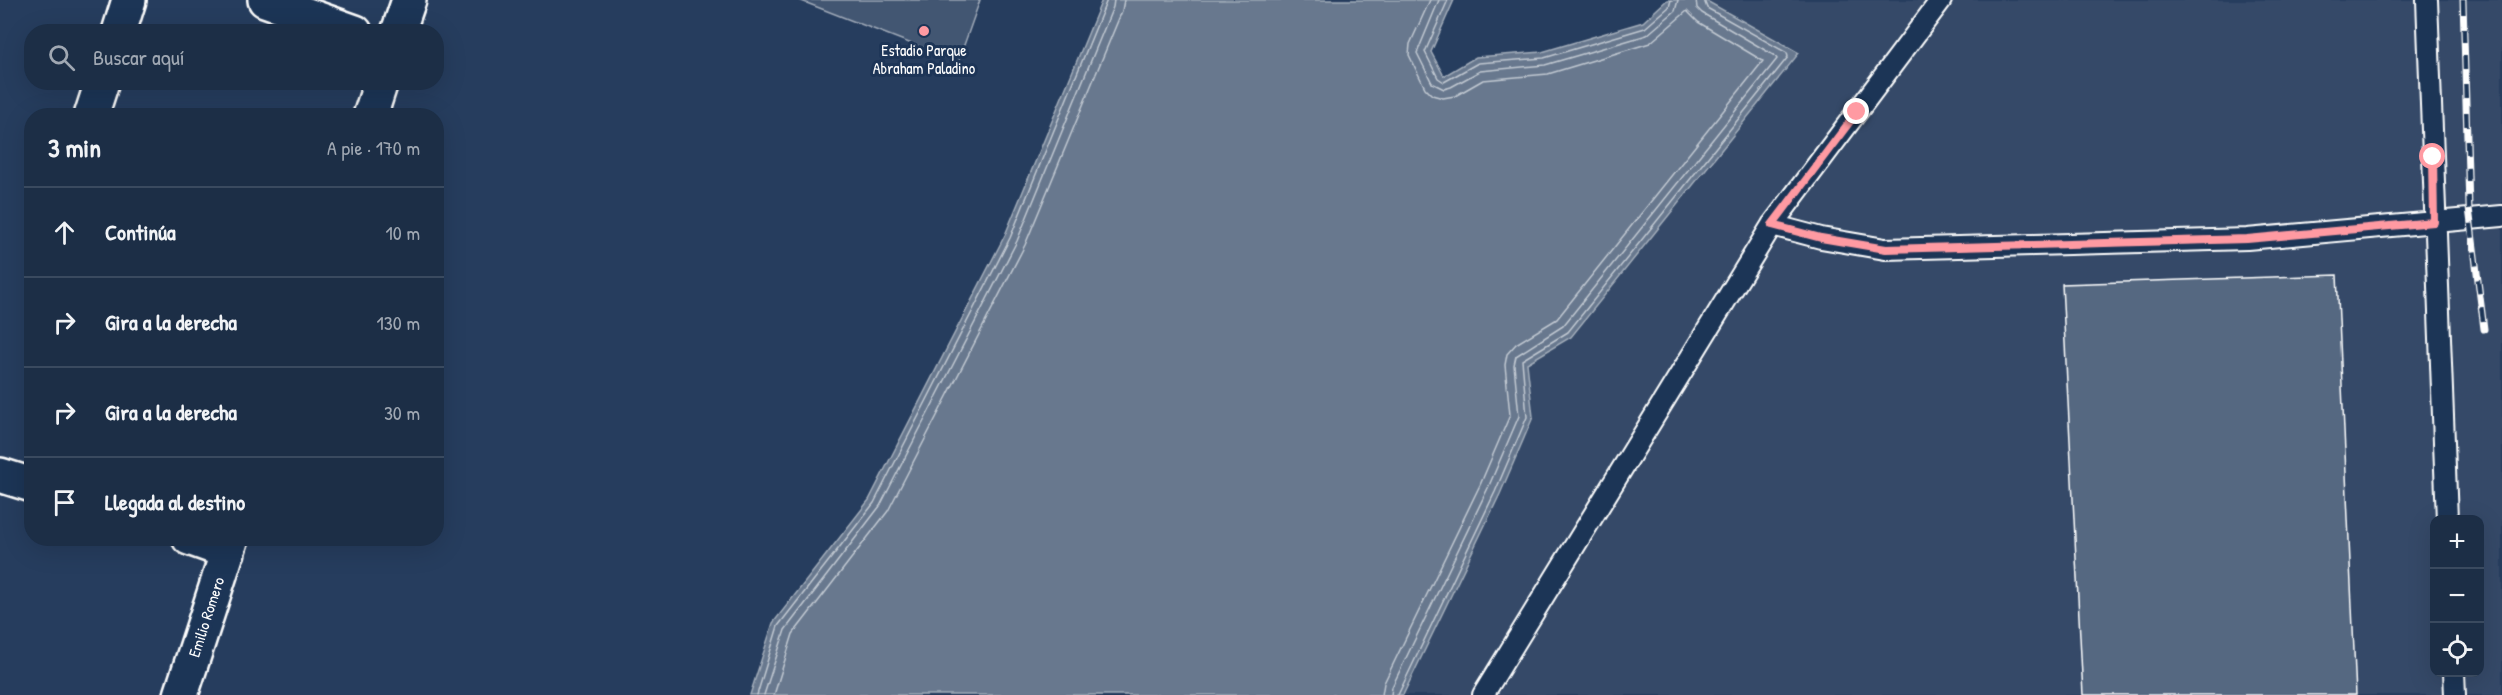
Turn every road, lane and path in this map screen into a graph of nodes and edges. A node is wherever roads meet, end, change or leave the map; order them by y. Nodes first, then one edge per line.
1 (129, 0) edge
2 (265, 0) edge
3 (409, 0) edge
4 (1941, 0) edge
5 (2427, 0) edge
6 (121, 24) edge
7 (332, 24) edge
8 (401, 24) edge
9 (99, 90) edge
10 (378, 90) edge
11 (94, 108) edge
12 (373, 108) edge
13 (2502, 216) edge
14 (2434, 222) junction
15 (1772, 225) junction
16 (0, 475) edge
17 (24, 483) edge
18 (2447, 515) edge
19 (230, 546) edge
20 (2454, 677) edge
21 (181, 695) edge
22 (1483, 695) edge
23 (2455, 695) edge

1 - 6 street
2 - 7 street
3 - 8 street
4 - 15 lane
5 - 14 lane
9 - 11 street
10 - 12 street
13 - 14 lane
14 - 15 lane
14 - 18 lane
15 - 22 lane
16 - 17 street
19 - 21 street, Emilio Romero
20 - 23 lane

